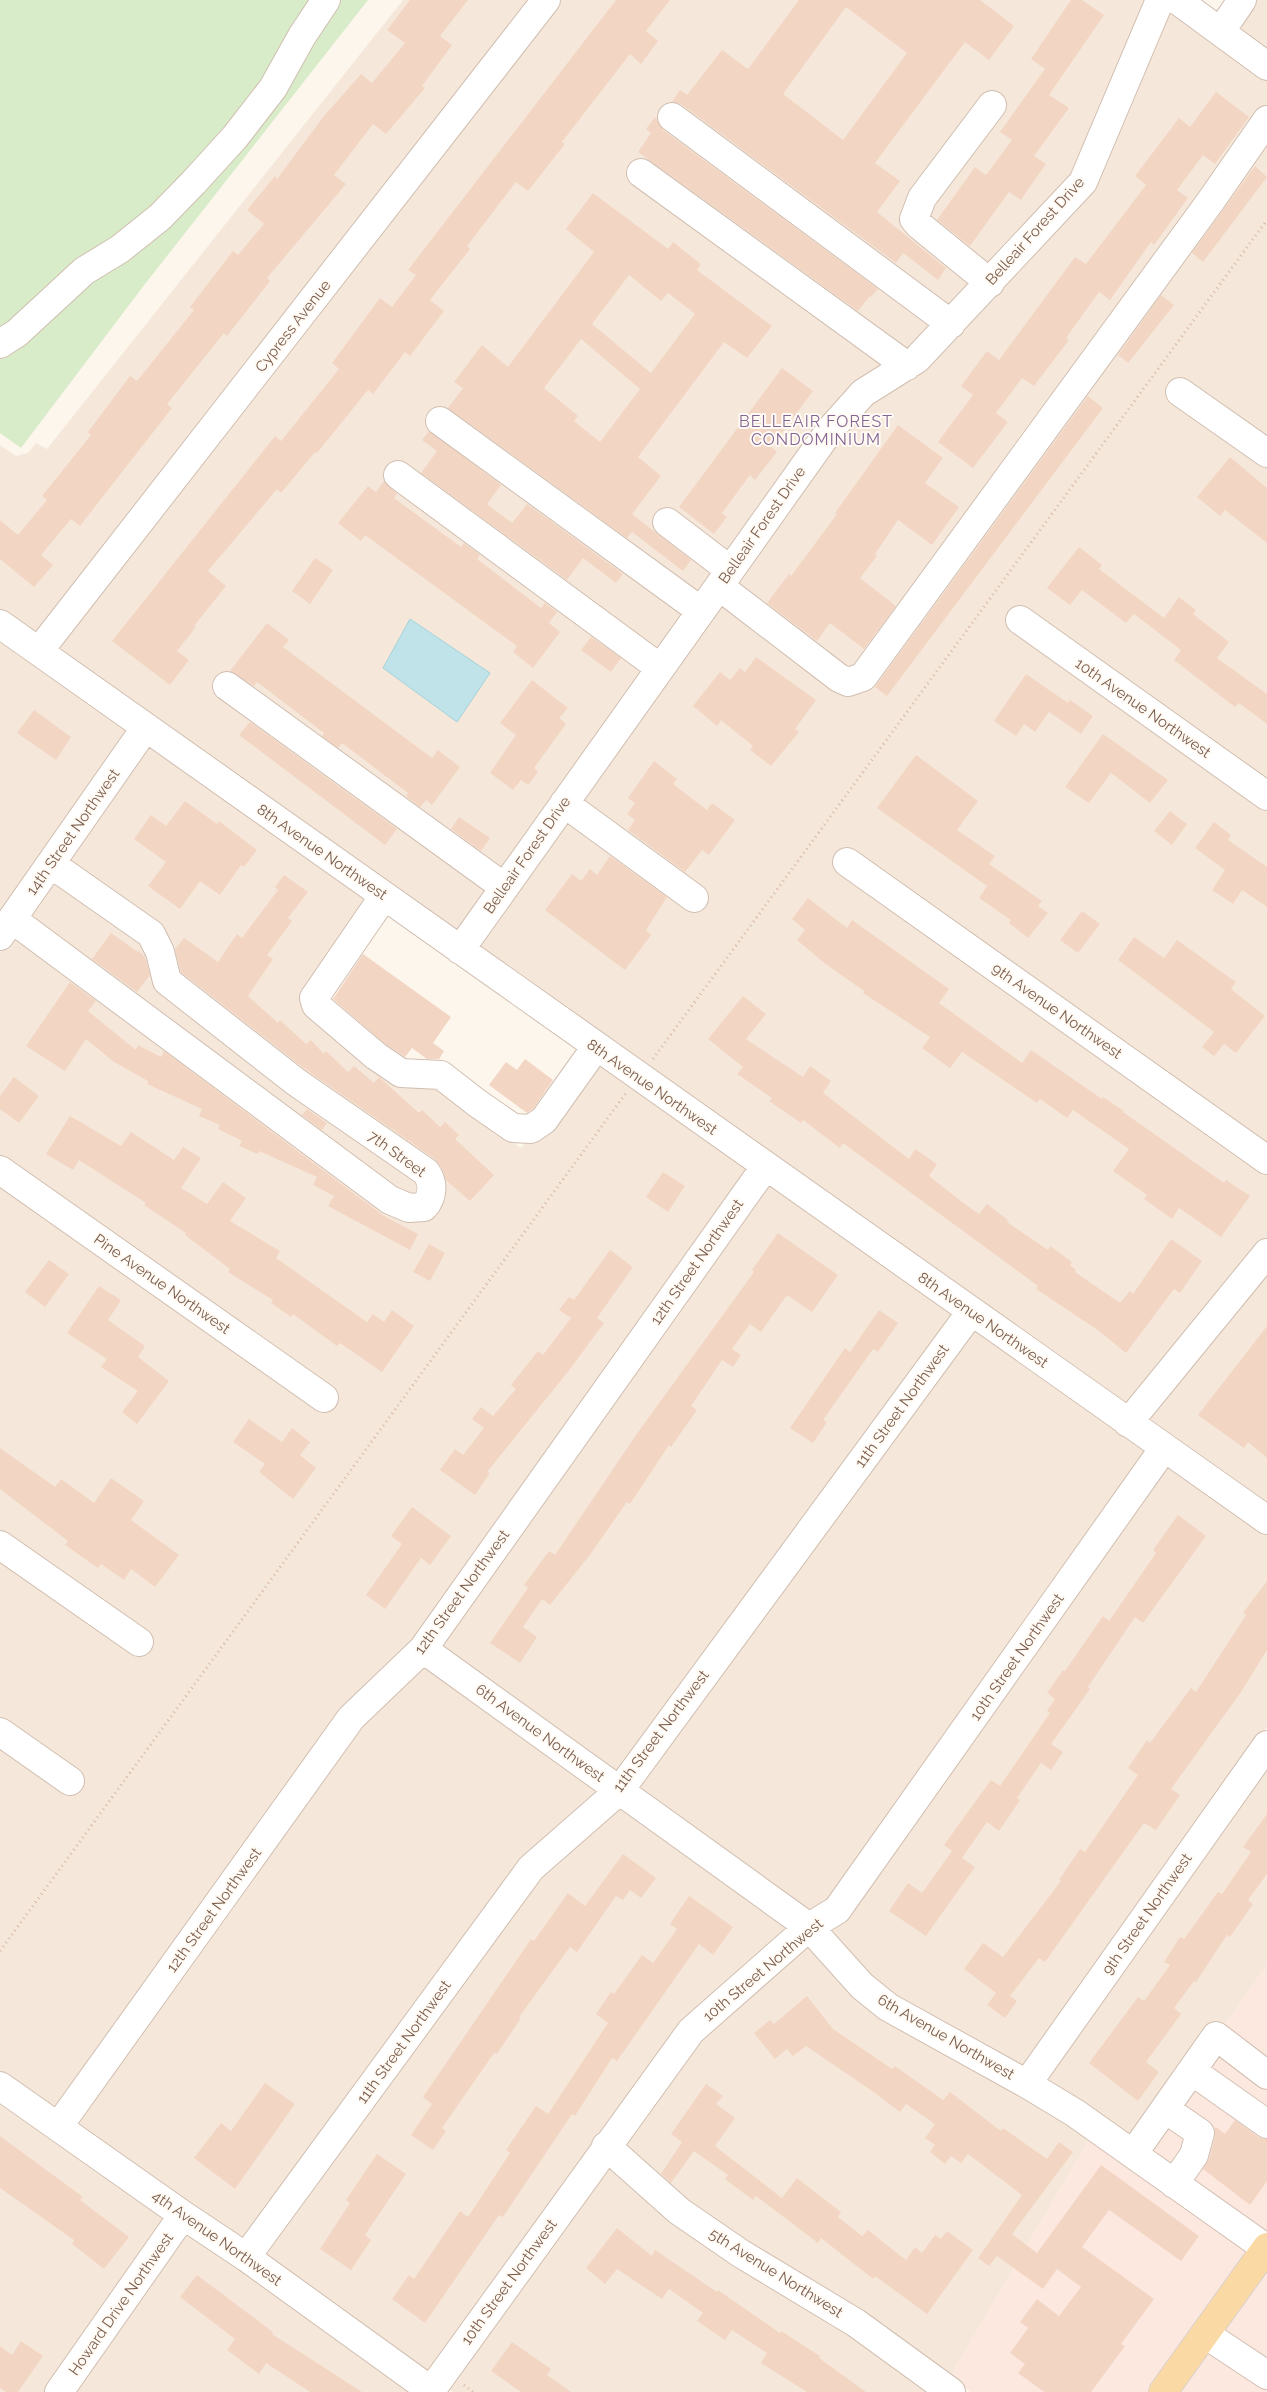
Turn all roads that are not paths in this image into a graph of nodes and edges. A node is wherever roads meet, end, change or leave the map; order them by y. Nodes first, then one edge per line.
1 (326, 0) edge
2 (546, 0) edge
3 (1160, 0) edge
4 (1177, 0) edge
5 (1242, 0) edge
6 (1221, 31) junction
7 (1267, 66) edge
8 (992, 104) dead end
9 (672, 117) dead end
10 (1267, 120) edge
11 (641, 173) dead end
12 (990, 283) junction
13 (951, 324) junction
14 (0, 344) edge
15 (907, 366) junction
16 (1180, 392) dead end
17 (440, 421) dead end
18 (1267, 453) edge
19 (398, 475) dead end
20 (666, 522) dead end
21 (724, 578) junction
22 (701, 611) junction
23 (1020, 620) dead end
24 (0, 624) edge
25 (39, 651) junction
26 (660, 668) junction
27 (227, 686) dead end
28 (146, 727) junction
29 (1267, 796) edge
30 (564, 803) junction
31 (846, 862) dead end
32 (51, 864) junction
33 (504, 888) junction
34 (384, 896) junction
35 (694, 898) dead end
36 (6, 927) edge
37 (460, 950) junction
38 (596, 1047) junction
39 (1267, 1160) edge
40 (765, 1167) junction
41 (0, 1170) edge
42 (1267, 1253) edge
43 (971, 1312) junction
44 (324, 1398) dead end
45 (1128, 1424) junction
46 (1164, 1448) junction
47 (1267, 1520) edge
48 (0, 1545) edge
49 (140, 1642) dead end
50 (423, 1649) junction
51 (0, 1732) edge
52 (1267, 1745) edge
53 (70, 1781) dead end
54 (620, 1790) junction
55 (810, 1927) junction
56 (1192, 2071) junction
57 (1267, 2076) edge
58 (1027, 2084) junction
59 (0, 2086) edge
60 (1165, 2109) junction
61 (1267, 2124) edge
62 (58, 2127) junction
63 (606, 2146) junction
64 (1133, 2154) junction
65 (1174, 2184) junction
66 (183, 2215) junction
67 (1267, 2248) edge
68 (246, 2257) junction
69 (1205, 2334) junction
70 (1267, 2375) edge
71 (60, 2392) edge
72 (431, 2392) edge
73 (951, 2392) edge
74 (1163, 2392) edge

1 - 14 street
2 - 25 street, Cypress Avenue
3 - 12 street, Belleair Forest Drive
4 - 6 street
5 - 6 street
6 - 7 street
8 - 12 street
9 - 13 street
10 - 21 street
11 - 15 street
12 - 13 street, Belleair Forest Drive
13 - 15 street, Belleair Forest Drive
15 - 21 street, Belleair Forest Drive
16 - 18 street
17 - 22 street
19 - 26 street
20 - 21 street
21 - 22 street, Belleair Forest Drive
22 - 26 street, Belleair Forest Drive
23 - 29 street, 10th Avenue Northwest
24 - 25 street, 8th Avenue Northwest
25 - 28 street, 8th Avenue Northwest
26 - 30 street, Belleair Forest Drive
27 - 33 street
28 - 32 street, 14th Street Northwest
28 - 34 street, 8th Avenue Northwest
30 - 33 street, Belleair Forest Drive
30 - 35 street
31 - 39 street, 9th Avenue Northwest
32 - 36 street, 14th Street Northwest
32 - 36 street, 7th Street
33 - 37 street, Belleair Forest Drive
34 - 37 street, 8th Avenue Northwest
34 - 38 street
37 - 38 street, 8th Avenue Northwest
38 - 40 street, 8th Avenue Northwest
40 - 43 street, 8th Avenue Northwest
40 - 50 street, 12th Street Northwest
41 - 44 street, Pine Avenue Northwest
42 - 45 street
43 - 45 street, 8th Avenue Northwest
43 - 54 street, 11th Street Northwest
45 - 46 street, 8th Avenue Northwest
46 - 47 street, 8th Avenue Northwest
46 - 55 street, 10th Street Northwest
48 - 49 street
50 - 54 street, 6th Avenue Northwest
50 - 62 street, 12th Street Northwest
51 - 53 street
52 - 58 street, 9th Street Northwest
54 - 55 street, 6th Avenue Northwest
54 - 68 street, 11th Street Northwest
55 - 58 street, 6th Avenue Northwest
55 - 63 street, 10th Street Northwest
56 - 57 street
56 - 60 street
56 - 61 street
58 - 64 street, 6th Avenue Northwest
59 - 62 street, 4th Avenue Northwest
60 - 64 street
60 - 65 street
62 - 66 street, 4th Avenue Northwest
63 - 72 street, 10th Street Northwest
63 - 73 street, 5th Avenue Northwest
64 - 65 street, 6th Avenue Northwest
65 - 67 street, 6th Avenue Northwest
66 - 68 street, 4th Avenue Northwest
66 - 71 street, Howard Drive Northwest
67 - 69 main road
68 - 72 street, 4th Avenue Northwest
69 - 70 street
69 - 74 main road

